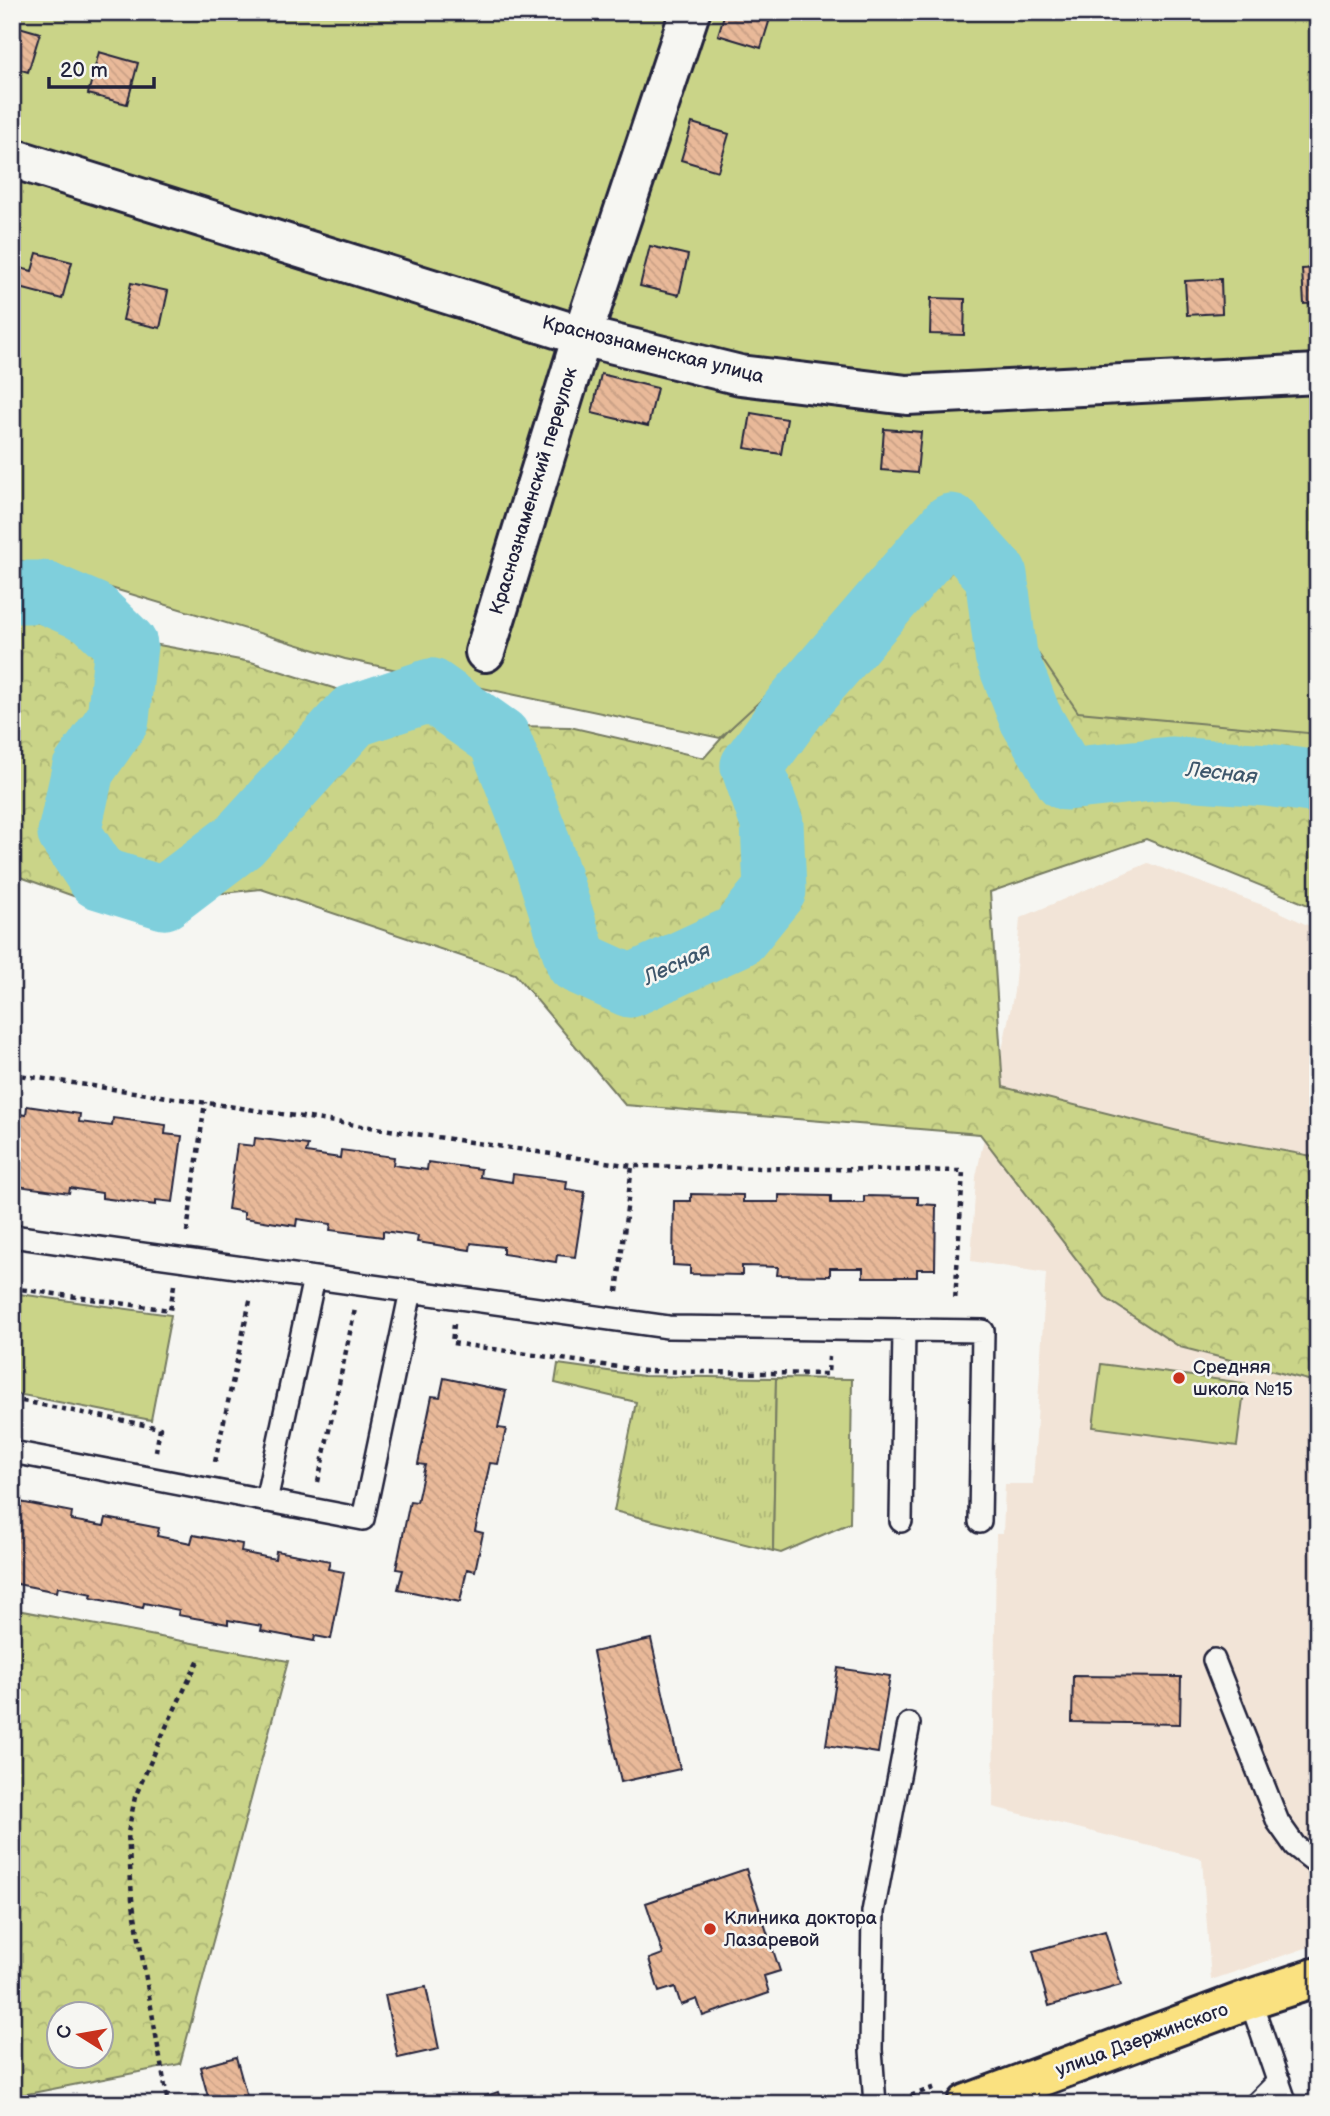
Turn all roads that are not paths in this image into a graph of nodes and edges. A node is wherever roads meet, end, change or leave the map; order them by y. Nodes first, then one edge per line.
1 (690, 12) edge
2 (12, 158) edge
3 (582, 335) junction
4 (1318, 374) edge
5 (485, 652) dead end
6 (12, 1236) edge
7 (314, 1278) junction
8 (411, 1291) junction
9 (904, 1330) junction
10 (12, 1452) edge
11 (266, 1501) junction
12 (901, 1521) dead end
13 (980, 1522) dead end
14 (1214, 1660) dead end
15 (909, 1724) dead end
16 (1318, 1864) edge
17 (1318, 1977) edge
18 (1250, 1999) junction
19 (1279, 2081) junction
20 (875, 2104) edge
21 (967, 2104) edge
22 (1256, 2104) edge
23 (1286, 2104) edge

1 - 3 street, Краснознаменский переулок
2 - 3 street, Краснознаменская улица
3 - 4 street, Краснознаменская улица
3 - 5 street, Краснознаменский переулок
6 - 7 lane
7 - 8 lane
7 - 11 lane
8 - 9 lane
8 - 11 lane
9 - 12 lane
9 - 13 lane
10 - 11 lane
14 - 16 lane
15 - 20 lane
17 - 18 main road, улица Дзержинского
18 - 19 lane
18 - 21 main road, улица Дзержинского
19 - 22 lane
19 - 23 lane

